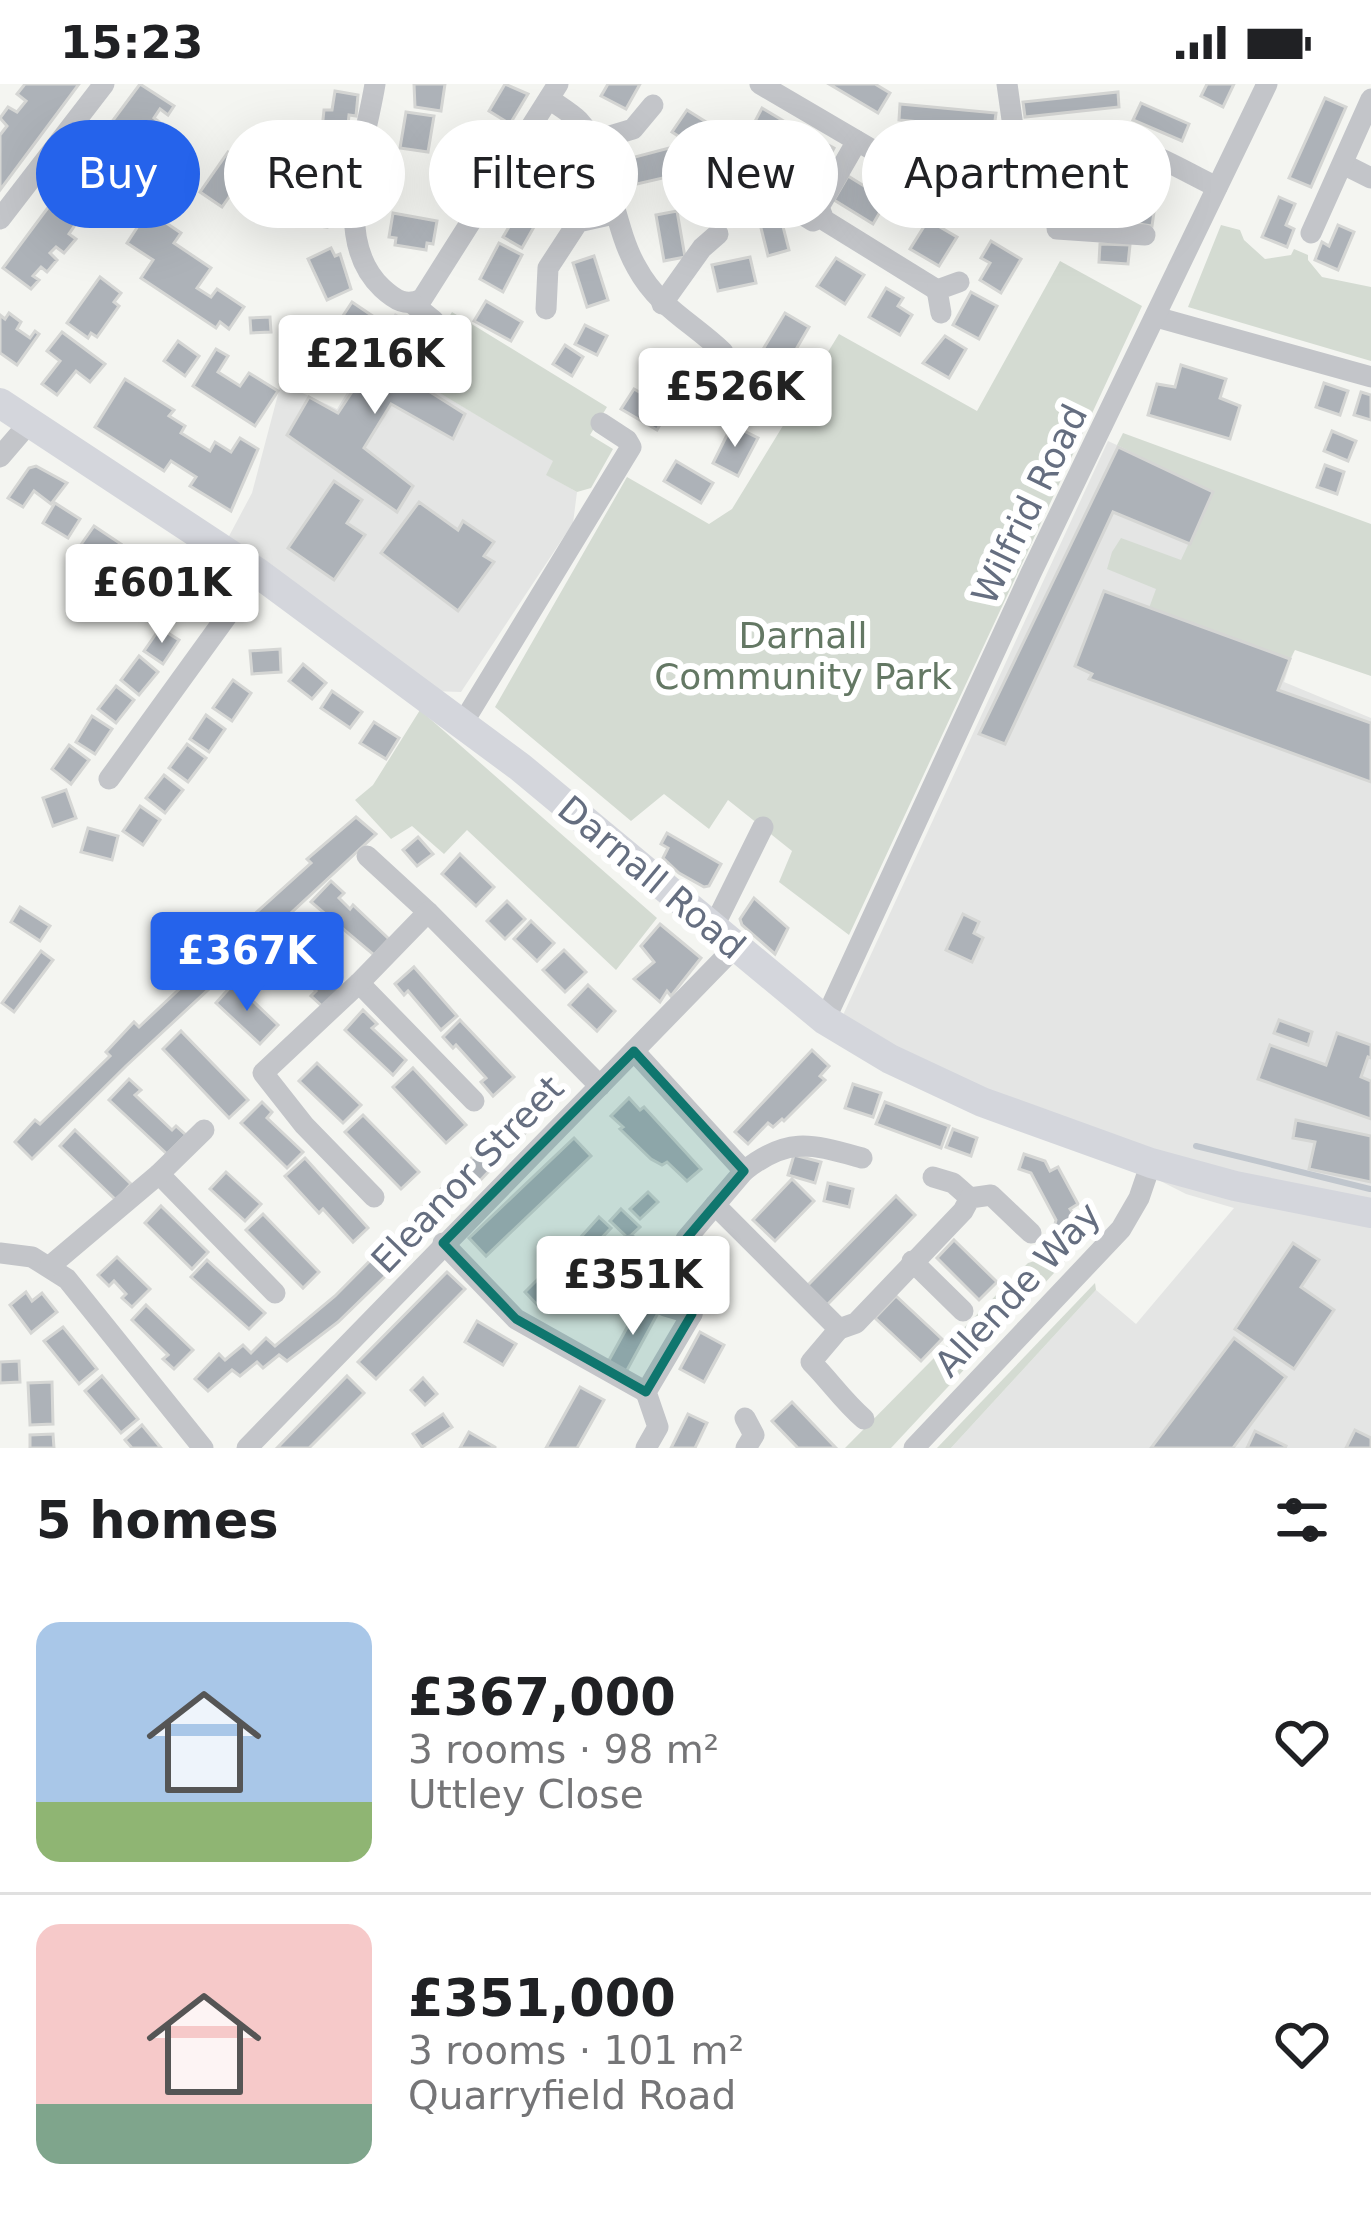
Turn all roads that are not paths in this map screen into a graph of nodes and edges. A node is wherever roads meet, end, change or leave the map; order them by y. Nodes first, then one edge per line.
1 (104, 84) edge
2 (376, 84) edge
3 (760, 84) edge
4 (1007, 84) edge
5 (1267, 84) edge
6 (554, 91) edge
7 (1371, 99) edge
8 (653, 105) dead end
9 (578, 120) edge
10 (1012, 120) edge
11 (638, 122) edge
12 (857, 141) junction
13 (862, 144) edge
14 (1343, 164) junction
15 (1171, 165) edge
16 (838, 174) edge
17 (1371, 178) edge
18 (1216, 187) junction
19 (0, 218) edge
20 (838, 227) edge
21 (574, 228) edge
22 (620, 228) edge
23 (1111, 228) edge
24 (1057, 229) dead end
25 (1111, 232) junction
26 (1312, 233) dead end
27 (718, 234) dead end
28 (1145, 235) dead end
29 (412, 304) junction
30 (662, 304) junction
31 (546, 309) dead end
32 (941, 313) dead end
33 (1156, 317) junction
34 (434, 321) dead end
35 (1371, 377) edge
36 (0, 403) edge
37 (699, 408) dead end
38 (30, 422) junction
39 (601, 423) dead end
40 (0, 457) edge
41 (258, 573) junction
42 (461, 726) junction
43 (109, 779) dead end
44 (763, 827) dead end
45 (367, 856) dead end
46 (428, 911) junction
47 (724, 938) junction
48 (359, 983) junction
49 (825, 1020) junction
50 (634, 1051) junction
51 (600, 1086) junction
52 (474, 1101) dead end
53 (204, 1130) dead end
54 (862, 1158) dead end
55 (1151, 1163) junction
56 (744, 1171) junction
57 (159, 1174) junction
58 (933, 1177) dead end
59 (374, 1197) dead end
60 (970, 1198) junction
61 (715, 1205) junction
62 (1371, 1213) edge
63 (1031, 1233) dead end
64 (443, 1243) junction
65 (630, 1245) dead end
66 (0, 1253) edge
67 (912, 1262) junction
68 (50, 1265) junction
69 (275, 1293) dead end
70 (963, 1311) dead end
71 (692, 1314) junction
72 (839, 1329) junction
73 (646, 1392) junction
74 (745, 1418) dead end
75 (864, 1419) dead end
76 (203, 1448) edge
77 (247, 1448) edge
78 (646, 1448) edge
79 (746, 1448) edge
80 (914, 1448) edge

1 - 19 street
2 - 29 street
3 - 12 street
4 - 10 street
5 - 18 street, Wilfrid Road
6 - 9 street
6 - 29 street
7 - 14 street
8 - 11 street
12 - 13 street
12 - 16 street
14 - 17 street
14 - 26 street
15 - 18 street
18 - 33 street, Wilfrid Road
20 - 32 street
21 - 31 street
22 - 30 street
23 - 25 street
24 - 25 street
25 - 28 street
27 - 30 street
29 - 34 street
30 - 37 street
33 - 35 street
33 - 49 street, Wilfrid Road
36 - 38 main road, Darnall Road
38 - 40 street
38 - 41 main road, Darnall Road
39 - 42 street
41 - 42 main road, Darnall Road
41 - 43 street
42 - 47 main road, Darnall Road
44 - 47 street, Eleanor Street
45 - 46 street
46 - 48 street
46 - 51 street
47 - 49 main road, Darnall Road
47 - 50 street, Eleanor Street
48 - 52 street
48 - 59 street
49 - 55 main road, Darnall Road
50 - 51 street, Eleanor Street
50 - 56 street
51 - 64 street, Eleanor Street
53 - 57 street
54 - 56 street
55 - 62 main road, Darnall Road
55 - 80 street, Allende Way
56 - 61 street
57 - 68 street
57 - 69 street
58 - 60 street
60 - 63 street
60 - 67 street
61 - 71 street
61 - 72 street
64 - 73 street
64 - 77 street, Eleanor Street
65 - 71 street
66 - 68 street
67 - 70 street
67 - 72 street
68 - 76 street
71 - 73 street
72 - 75 street
73 - 78 street
74 - 79 street

